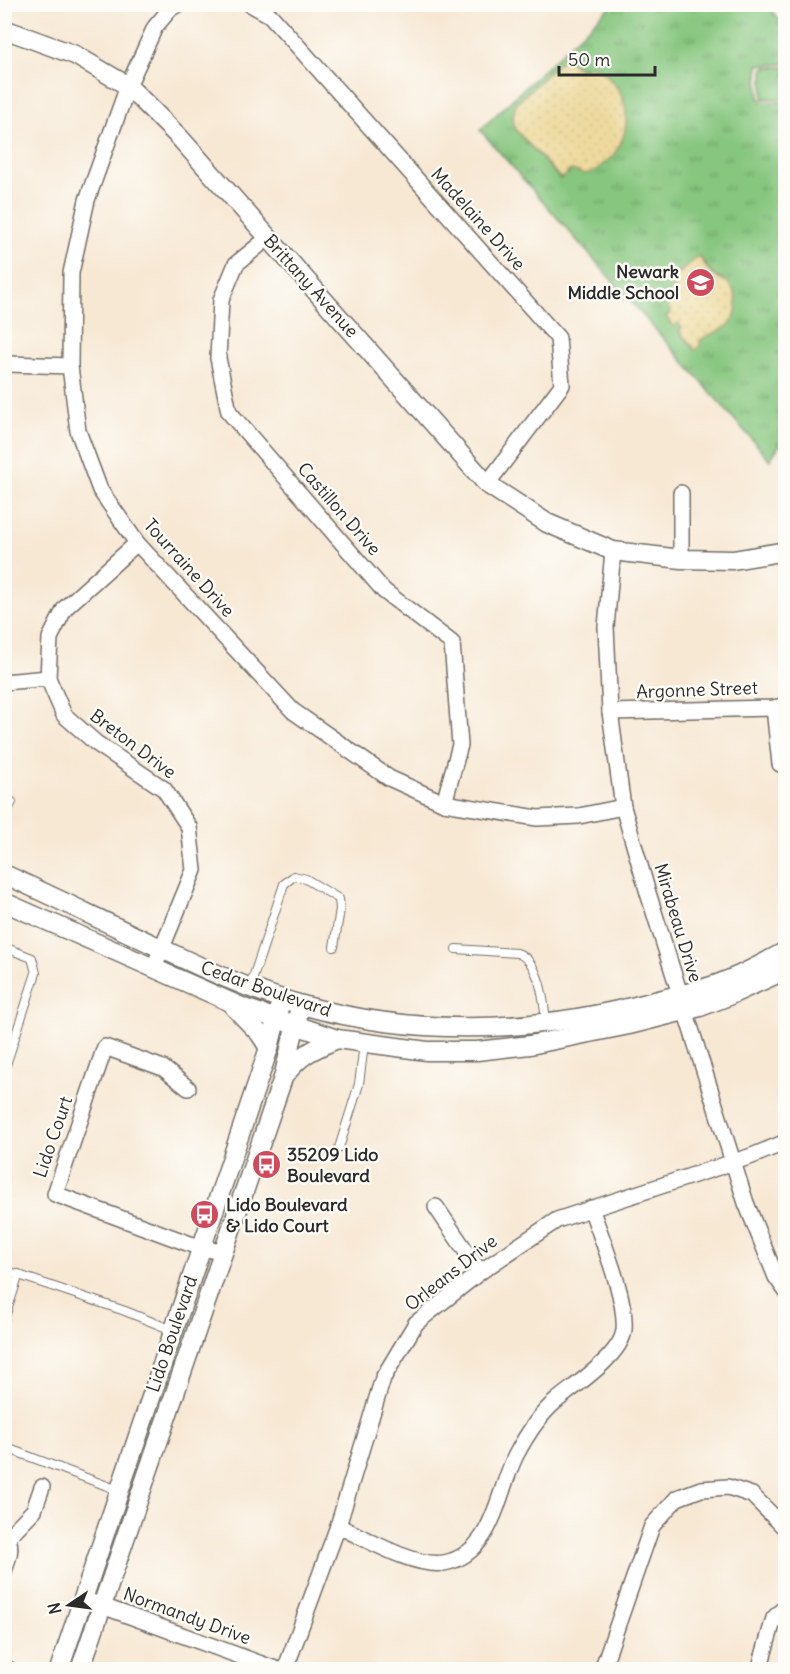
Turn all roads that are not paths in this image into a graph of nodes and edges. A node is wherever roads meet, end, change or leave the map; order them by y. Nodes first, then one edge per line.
1 (179, 4) edge
2 (250, 4) edge
3 (781, 4) edge
4 (786, 9) edge
5 (4, 29) edge
6 (128, 86) junction
7 (268, 238) junction
8 (8, 364) dead end
9 (70, 366) junction
10 (487, 484) junction
11 (681, 493) dead end
12 (137, 543) junction
13 (613, 551) junction
14 (786, 551) edge
15 (681, 559) junction
16 (48, 678) junction
17 (4, 682) edge
18 (780, 706) edge
19 (610, 712) junction
20 (780, 764) dead end
21 (12, 802) dead end
22 (444, 803) junction
23 (623, 807) junction
24 (4, 817) edge
25 (4, 874) edge
26 (4, 902) edge
27 (4, 947) edge
28 (334, 947) dead end
29 (161, 948) junction
30 (456, 949) dead end
31 (786, 951) edge
32 (154, 967) junction
33 (786, 970) edge
34 (250, 987) junction
35 (281, 998) junction
36 (229, 1002) junction
37 (682, 1003) junction
38 (301, 1005) junction
39 (276, 1019) junction
40 (546, 1024) junction
41 (295, 1025) junction
42 (337, 1039) junction
43 (364, 1044) junction
44 (269, 1048) junction
45 (4, 1071) edge
46 (283, 1078) junction
47 (188, 1088) dead end
48 (786, 1142) edge
49 (339, 1148) dead end
50 (733, 1162) junction
51 (436, 1207) dead end
52 (591, 1208) junction
53 (202, 1247) junction
54 (223, 1253) junction
55 (4, 1270) edge
56 (480, 1272) junction
57 (19, 1274) junction
58 (190, 1284) junction
59 (210, 1291) junction
60 (786, 1291) edge
61 (4, 1320) edge
62 (174, 1331) junction
63 (4, 1447) edge
64 (42, 1487) dead end
65 (120, 1491) junction
66 (338, 1526) junction
67 (786, 1529) edge
68 (6, 1534) edge
69 (4, 1571) edge
70 (83, 1599) junction
71 (102, 1605) junction
72 (786, 1606) edge
73 (4, 1667) edge
74 (10, 1670) edge
75 (59, 1670) edge
76 (80, 1670) edge
77 (278, 1670) edge
78 (285, 1670) edge
79 (602, 1670) edge
80 (759, 1670) edge

1 - 6 street
2 - 10 street, Madelaine Drive
3 - 4 lane
5 - 6 street, Brittany Avenue
6 - 7 street, Brittany Avenue
6 - 9 street, Tourraine Drive
7 - 10 street, Brittany Avenue
7 - 22 street, Castillon Drive
8 - 9 street
9 - 12 street, Tourraine Drive
10 - 13 street, Brittany Avenue
11 - 15 street
12 - 16 street, Breton Drive
12 - 22 street, Tourraine Drive
13 - 15 street, Brittany Avenue
13 - 19 street, Mirabeau Drive
14 - 15 street, Brittany Avenue
16 - 17 street
16 - 29 street, Breton Drive
18 - 19 street, Argonne Street
18 - 20 street
19 - 23 street, Mirabeau Drive
21 - 24 lane
22 - 23 street, Tourraine Drive
23 - 37 street, Mirabeau Drive
25 - 29 street, Cedar Boulevard
26 - 32 street, Cedar Boulevard
27 - 45 lane
28 - 34 lane
29 - 32 street, Breton Drive
29 - 34 street, Cedar Boulevard
30 - 40 lane
31 - 37 street, Cedar Boulevard
32 - 36 street, Cedar Boulevard
33 - 37 street, Cedar Boulevard
34 - 35 street, Cedar Boulevard
35 - 38 street, Cedar Boulevard
35 - 39 street, Lido Boulevard
36 - 39 street, Cedar Boulevard
36 - 44 street
37 - 40 street, Cedar Boulevard
37 - 43 street, Cedar Boulevard
37 - 50 street, Mirabeau Drive
38 - 40 street, Cedar Boulevard
38 - 41 street, Lido Boulevard
39 - 41 street, Cedar Boulevard
39 - 44 street, Lido Boulevard
41 - 42 street, Cedar Boulevard
41 - 46 street, Lido Boulevard
42 - 43 street, Cedar Boulevard
42 - 46 street
43 - 49 lane
44 - 53 street, Lido Boulevard
46 - 54 street, Lido Boulevard
47 - 53 street, Lido Court
48 - 50 street, Orleans Drive
50 - 52 street, Orleans Drive
50 - 60 street, Mirabeau Drive
51 - 56 street
52 - 56 street, Orleans Drive
52 - 66 street
53 - 54 street, Lido Court
53 - 58 street, Lido Boulevard
54 - 59 street, Lido Boulevard
55 - 57 lane
56 - 66 street, Orleans Drive
57 - 61 lane
57 - 62 lane
58 - 59 lane
58 - 62 street, Lido Boulevard
59 - 71 street, Lido Boulevard
62 - 65 street, Lido Boulevard
63 - 65 lane
64 - 68 street
65 - 70 street, Lido Boulevard
66 - 78 street, Orleans Drive
67 - 79 street
68 - 69 street
70 - 71 street, Normandy Drive
70 - 75 street, Lido Boulevard
71 - 76 street, Lido Boulevard
71 - 77 street, Normandy Drive
72 - 80 street
73 - 74 street

